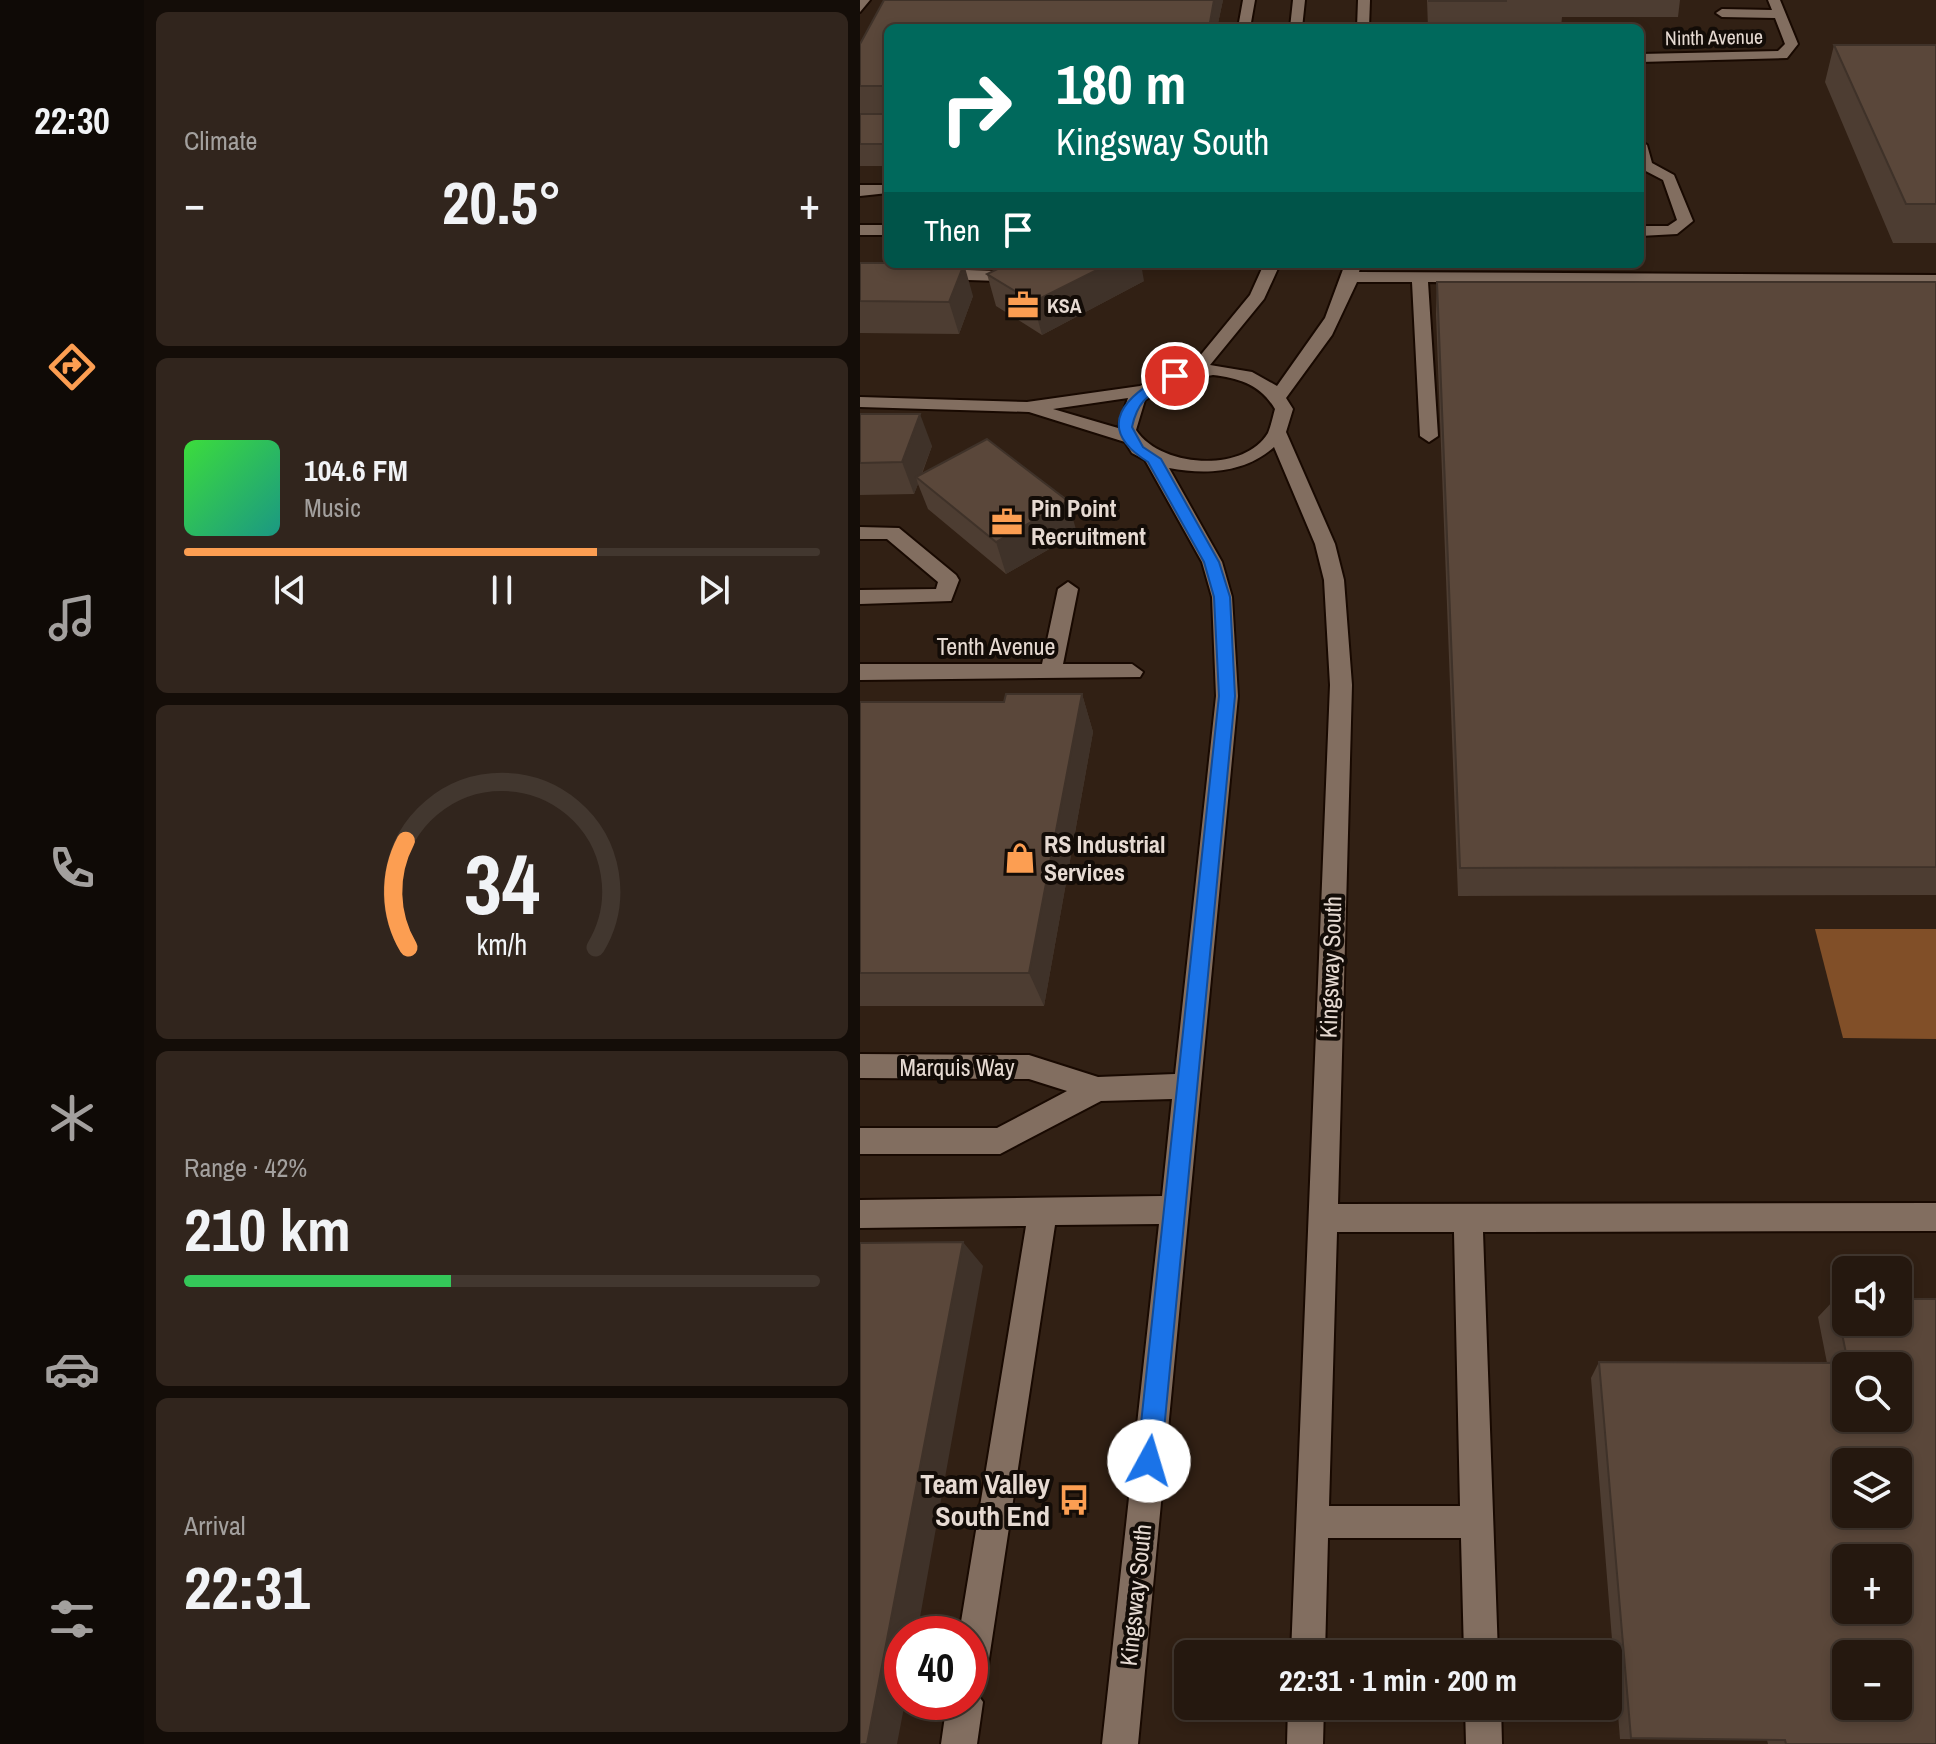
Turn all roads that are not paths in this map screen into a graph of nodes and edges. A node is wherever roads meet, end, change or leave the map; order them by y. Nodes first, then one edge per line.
1 (864, 0) edge
2 (1249, 0) edge
3 (1299, 0) edge
4 (1364, 0) edge
5 (1774, 0) edge
6 (860, 8) edge
7 (1722, 13) dead end
8 (1780, 14) junction
9 (1245, 24) edge
10 (1296, 24) edge
11 (1363, 24) edge
12 (1644, 58) edge
13 (1644, 161) edge
14 (884, 189) edge
15 (860, 192) edge
16 (860, 230) edge
17 (884, 230) edge
18 (1644, 231) edge
19 (1018, 268) edge
20 (1270, 268) edge
21 (1352, 271) edge
22 (922, 274) edge
23 (1420, 278) junction
24 (1936, 280) edge
25 (1196, 371) junction
26 (1143, 391) junction
27 (1278, 397) junction
28 (860, 402) edge
29 (1027, 407) junction
30 (1278, 434) junction
31 (1429, 436) dead end
32 (1128, 437) junction
33 (1154, 459) junction
34 (860, 533) edge
35 (1068, 589) dead end
36 (860, 597) edge
37 (860, 672) edge
38 (1051, 672) junction
39 (1132, 672) dead end
40 (860, 1066) edge
41 (1189, 1086) junction
42 (1098, 1089) junction
43 (860, 1141) edge
44 (1175, 1210) junction
45 (1043, 1211) junction
46 (860, 1214) edge
47 (1936, 1217) edge
48 (1321, 1218) junction
49 (1468, 1218) junction
50 (1312, 1522) junction
51 (1477, 1522) junction
52 (979, 1616) edge
53 (1308, 1640) edge
54 (1481, 1640) edge
55 (962, 1720) edge
56 (1306, 1720) edge
57 (1483, 1720) edge
58 (959, 1744) edge
59 (1120, 1744) edge
60 (1305, 1744) edge
61 (1484, 1744) edge

1 - 6 street
2 - 9 street
3 - 10 street
4 - 11 street
5 - 8 street
7 - 8 street
8 - 12 street, Ninth Avenue
13 - 18 street
14 - 15 street
16 - 17 street
19 - 22 street
20 - 25 street
21 - 23 street
21 - 27 street
23 - 24 street
23 - 31 street
25 - 26 street
25 - 27 street
26 - 29 street
26 - 32 street
27 - 30 street, Kingsway South
28 - 29 street
29 - 32 street
30 - 33 street, Kingsway South
30 - 48 street, Kingsway South
32 - 33 street, Kingsway South
33 - 41 street, Kingsway South
34 - 36 street
35 - 38 street
37 - 38 street, Tenth Avenue
38 - 39 street, Tenth Avenue
40 - 42 street, Marquis Way
41 - 42 street
41 - 44 street, Kingsway South
42 - 43 street
44 - 45 street
44 - 59 street, Kingsway South
45 - 46 street
45 - 52 street
47 - 49 street
48 - 49 street
48 - 50 street, Kingsway South
49 - 51 street
50 - 51 street
50 - 53 street, Kingsway South
51 - 54 street
55 - 58 street
56 - 60 street
57 - 61 street

